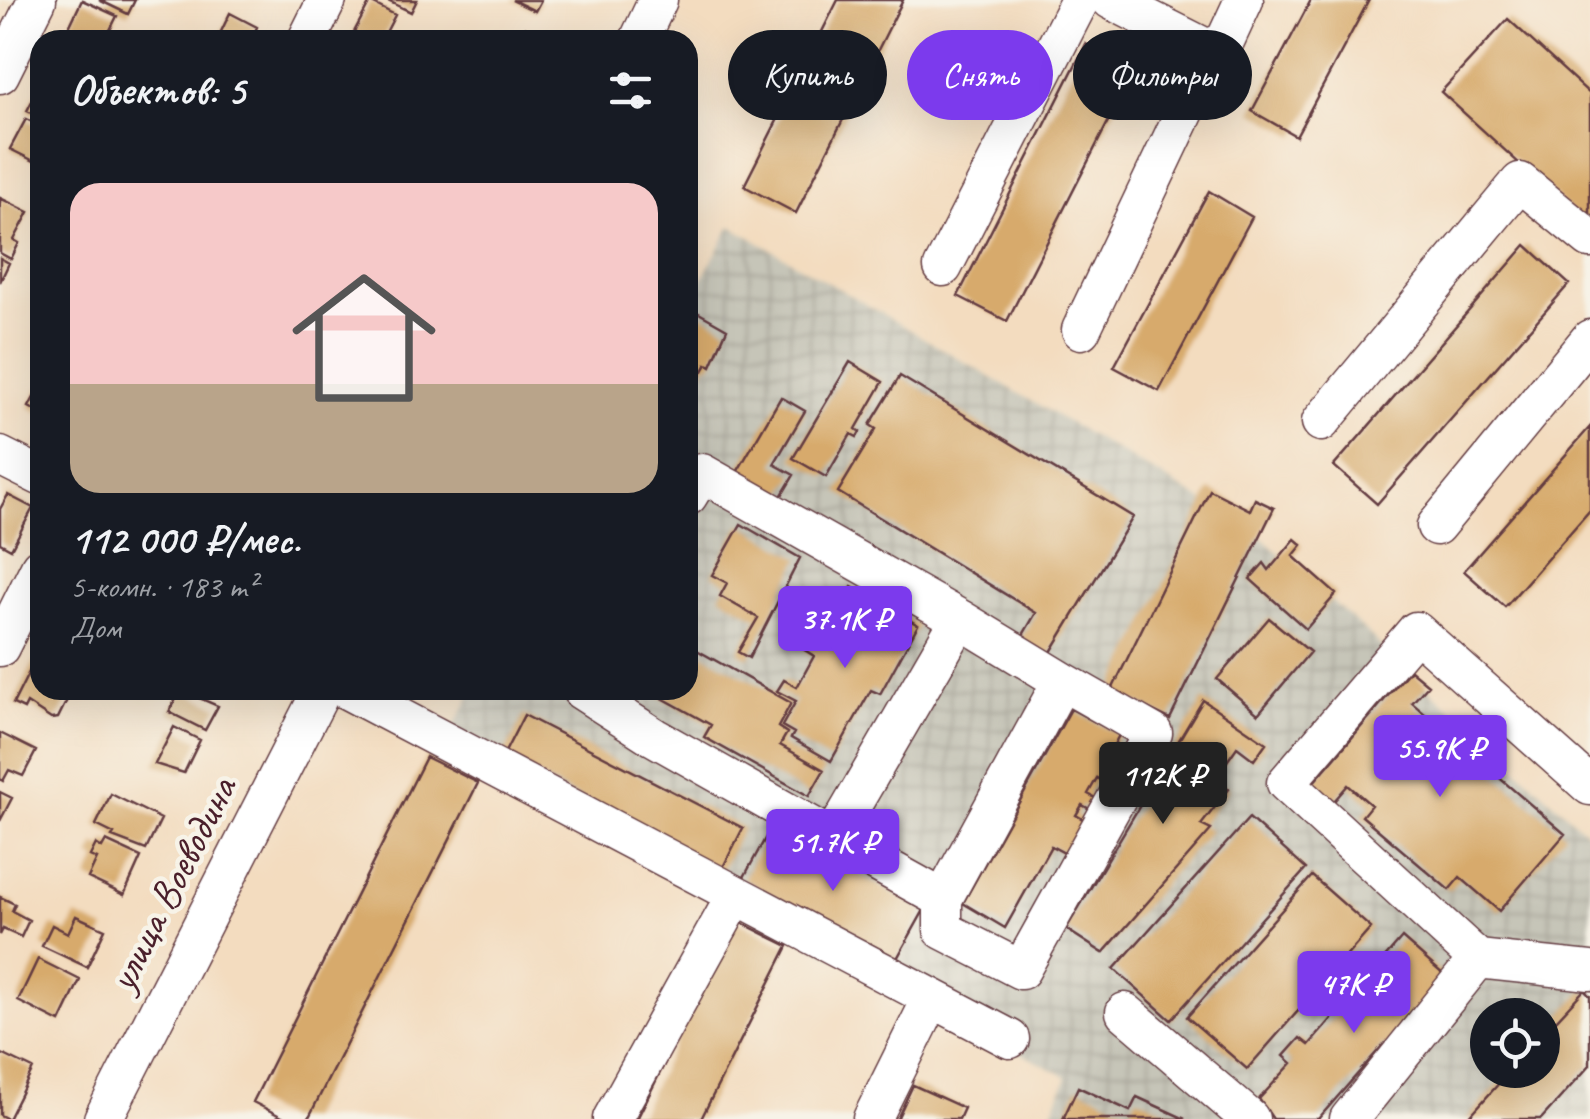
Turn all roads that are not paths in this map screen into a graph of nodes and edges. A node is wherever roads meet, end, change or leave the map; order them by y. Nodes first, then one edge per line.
1 (37, 0) edge
2 (327, 0) edge
3 (658, 0) edge
4 (1080, 0) edge
5 (1111, 0) edge
6 (1244, 0) edge
7 (312, 30) edge
8 (643, 30) edge
9 (1170, 30) edge
10 (1230, 30) edge
11 (0, 74) edge
12 (1181, 120) edge
13 (1590, 240) edge
14 (942, 268) dead end
15 (1082, 330) dead end
16 (1590, 339) edge
17 (1321, 422) dead end
18 (0, 456) edge
19 (30, 471) edge
20 (698, 480) edge
21 (1436, 526) dead end
22 (30, 587) edge
23 (960, 619) junction
24 (0, 647) edge
25 (1062, 681) junction
26 (317, 700) edge
27 (366, 700) edge
28 (597, 700) edge
29 (1590, 786) edge
30 (833, 838) junction
31 (736, 894) junction
32 (943, 898) junction
33 (1478, 959) junction
34 (1590, 971) edge
35 (932, 998) junction
36 (1124, 1012) dead end
37 (1010, 1039) dead end
38 (102, 1119) edge
39 (612, 1119) edge
40 (872, 1119) edge
41 (1250, 1119) edge
42 (1348, 1119) edge

1 - 11 street
2 - 7 street
3 - 8 street
4 - 14 street
5 - 9 street
6 - 10 street
12 - 15 street
13 - 17 street
16 - 21 street
18 - 19 street
20 - 23 street
22 - 24 street
23 - 25 street
23 - 30 street
25 - 32 street
25 - 32 street
26 - 38 street, улица Воеводина
27 - 31 street
28 - 30 street
29 - 33 street
30 - 32 street
31 - 35 street
31 - 39 street
33 - 34 street
33 - 42 street
35 - 37 street
35 - 40 street
36 - 41 street

